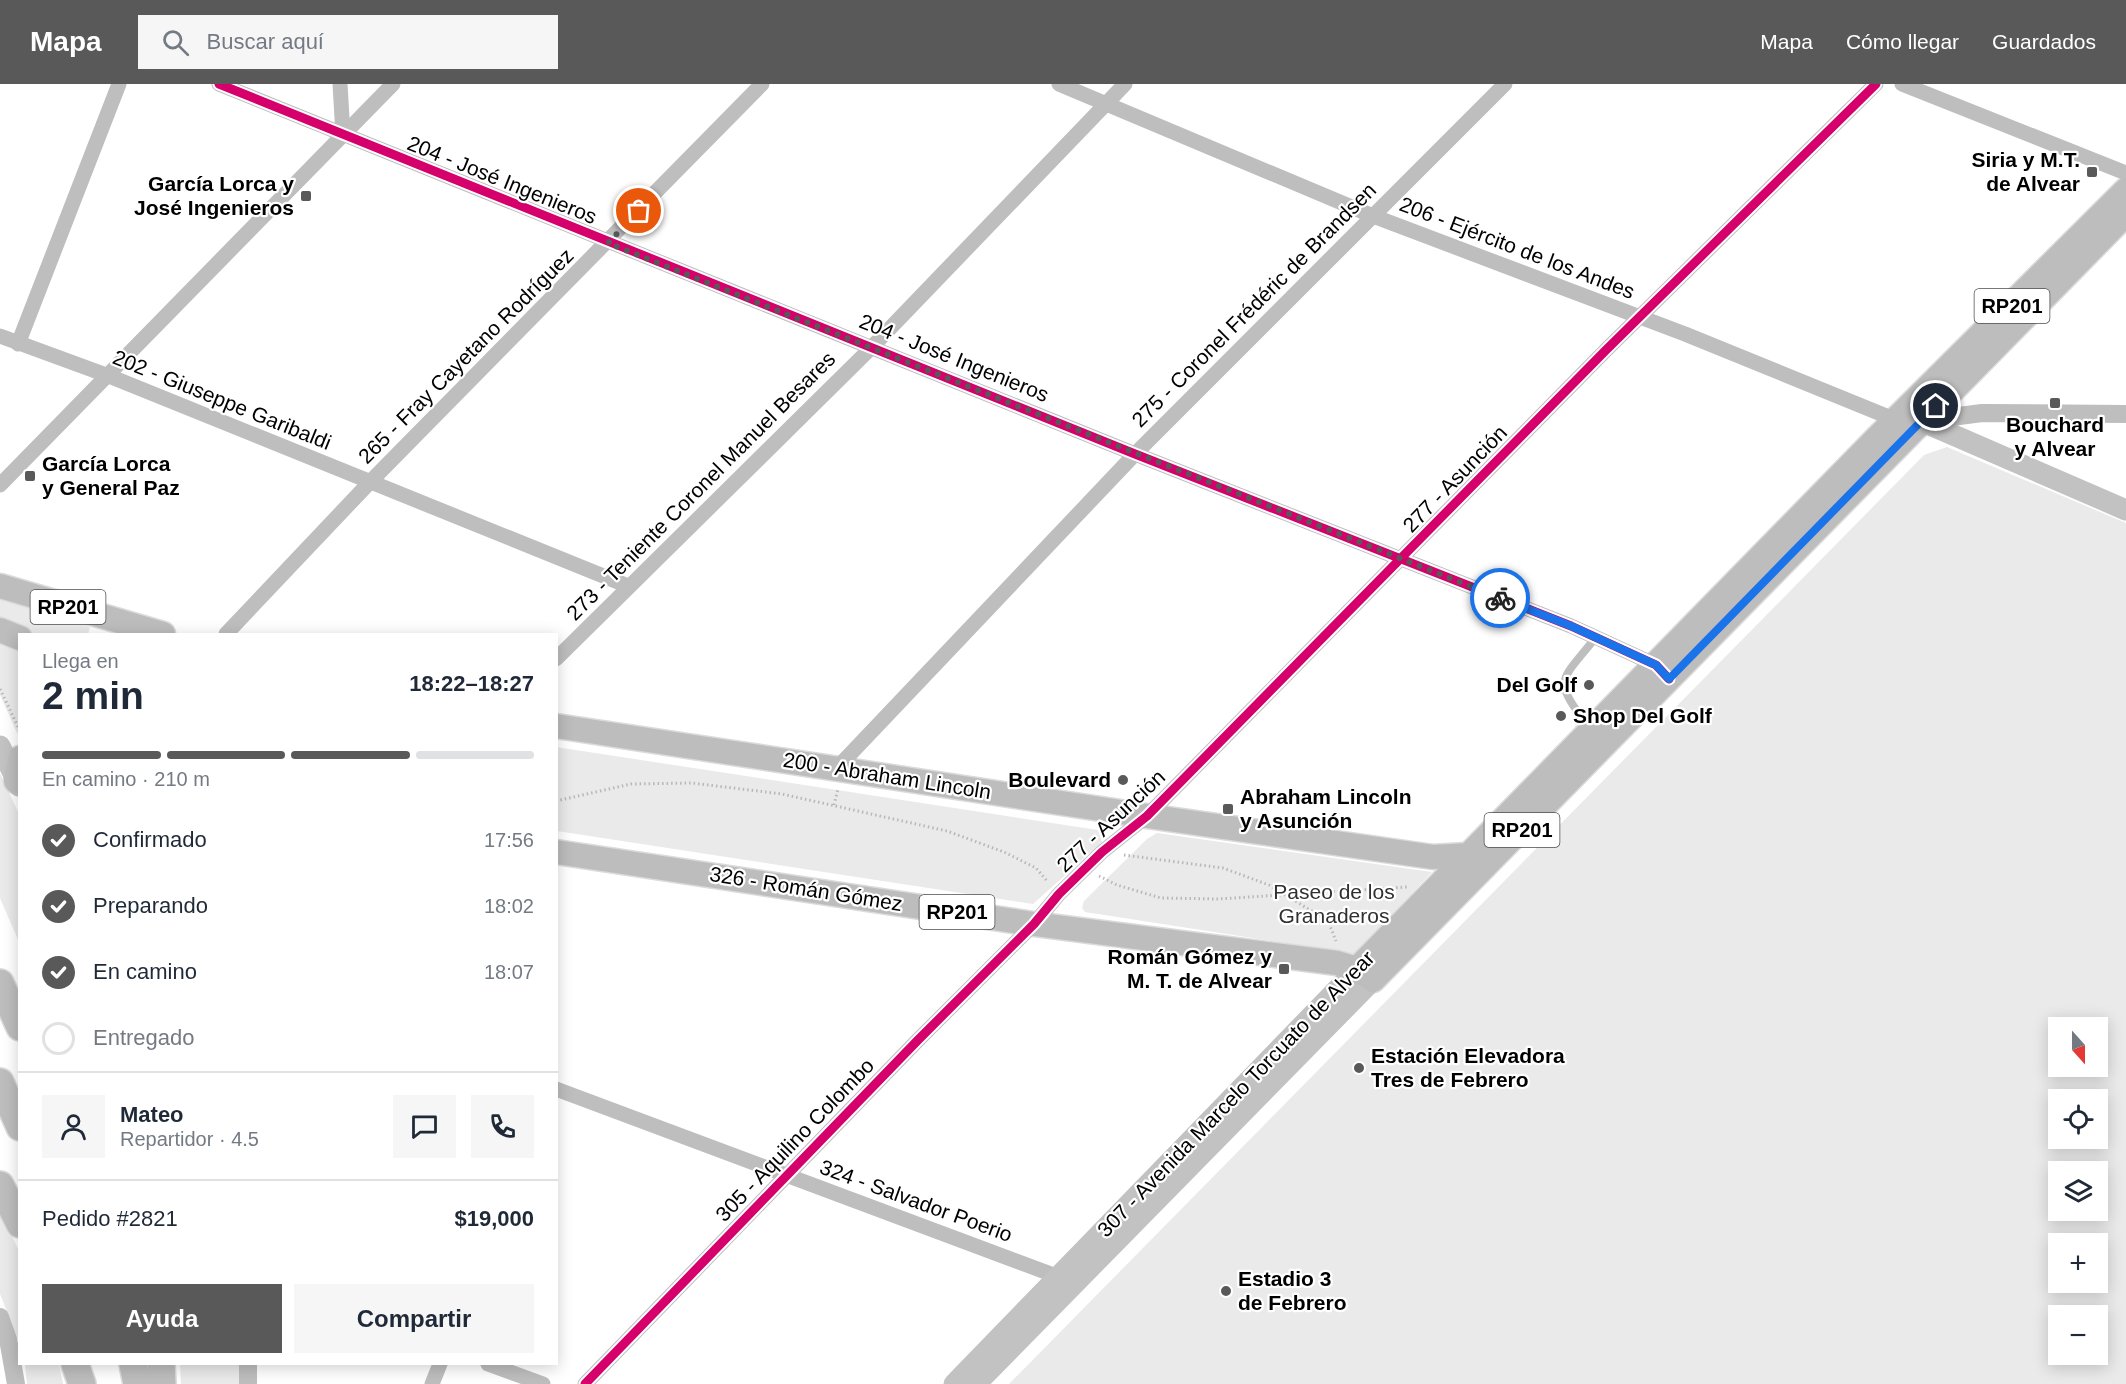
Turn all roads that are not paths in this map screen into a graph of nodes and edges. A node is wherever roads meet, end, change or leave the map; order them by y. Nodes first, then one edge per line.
1 (119, 84) edge
2 (219, 84) edge
3 (340, 84) edge
4 (393, 84) edge
5 (762, 84) edge
6 (1059, 84) edge
7 (1125, 84) edge
8 (1505, 84) edge
9 (1876, 84) edge
10 (1902, 84) edge
11 (1106, 103) junction
12 (343, 135) junction
13 (2126, 173) edge
14 (2126, 190) edge
15 (2126, 214) edge
16 (1373, 216) junction
17 (608, 243) junction
18 (1641, 318) junction
19 (0, 336) edge
20 (18, 344) junction
21 (872, 347) junction
22 (109, 376) junction
23 (2126, 414) edge
24 (1896, 420) junction
25 (1921, 422) junction
26 (1135, 454) junction
27 (370, 482) junction
28 (0, 485) edge
29 (2126, 510) edge
30 (1401, 560) junction
31 (0, 586) edge
32 (628, 586) junction
33 (136, 628) junction
34 (0, 630) edge
35 (114, 633) edge
36 (159, 633) edge
37 (227, 633) edge
38 (18, 637) edge
39 (1596, 637) junction
40 (558, 657) edge
41 (1663, 672) junction
42 (558, 726) edge
43 (1592, 732) junction
44 (0, 746) edge
45 (838, 767) junction
46 (18, 776) edge
47 (1146, 816) junction
48 (558, 852) edge
49 (1468, 855) junction
50 (1034, 924) junction
51 (1356, 971) junction
52 (0, 983) edge
53 (18, 1023) edge
54 (0, 1082) edge
55 (558, 1090) edge
56 (18, 1122) edge
57 (785, 1175) junction
58 (0, 1185) edge
59 (18, 1220) edge
60 (1059, 1277) junction
61 (0, 1317) edge
62 (75, 1365) edge
63 (92, 1365) edge
64 (133, 1365) edge
65 (161, 1365) edge
66 (248, 1365) edge
67 (440, 1365) edge
68 (491, 1365) edge
69 (16, 1384) edge
70 (82, 1384) edge
71 (96, 1384) edge
72 (137, 1384) edge
73 (162, 1384) edge
74 (248, 1384) edge
75 (432, 1384) edge
76 (543, 1384) edge
77 (585, 1384) edge
78 (954, 1384) edge
79 (976, 1384) edge

1 - 20 street
2 - 12 street, 204 - José Ingenieros
3 - 12 street
4 - 12 street
5 - 17 street, 265 - Fray Cayetano Rodríguez
6 - 11 street, 206 - Ejército de los Andes
7 - 11 street, 273 - Teniente Coronel Manuel Besares
8 - 16 street, 275 - Coronel Frédéric de Brandsen
9 - 18 street, 277 - Asunción
10 - 13 street
11 - 16 street, 206 - Ejército de los Andes
11 - 21 street, 273 - Teniente Coronel Manuel Besares
12 - 17 street, 204 - José Ingenieros
12 - 22 street
14 - 24 main road, 307 - Avenida Marcelo Torcuato de Alvear / RP201
15 - 25 main road, 307 - Avenida Marcelo Torcuato de Alvear / RP201
16 - 18 street, 206 - Ejército de los Andes
16 - 26 street, 275 - Coronel Frédéric de Brandsen
17 - 21 street, 204 - José Ingenieros
17 - 27 street, 265 - Fray Cayetano Rodríguez
18 - 24 street, 206 - Ejército de los Andes
18 - 30 street, 277 - Asunción
19 - 20 street, 202 - Giuseppe Garibaldi
20 - 22 street, 202 - Giuseppe Garibaldi
21 - 26 street, 204 - José Ingenieros
21 - 32 street, 273 - Teniente Coronel Manuel Besares
22 - 27 street, 202 - Giuseppe Garibaldi
22 - 28 street
23 - 25 street
24 - 25 main road
24 - 41 main road, 307 - Avenida Marcelo Torcuato de Alvear / RP201
25 - 29 main road
25 - 41 main road, 307 - Avenida Marcelo Torcuato de Alvear / RP201
26 - 30 street, 204 - José Ingenieros
26 - 45 street, 275 - Coronel Frédéric de Brandsen
27 - 32 street, 202 - Giuseppe Garibaldi
27 - 37 street, 265 - Fray Cayetano Rodríguez
30 - 39 street, 204 - José Ingenieros
30 - 47 street, 277 - Asunción
31 - 33 main road, RP201
32 - 40 street, 273 - Teniente Coronel Manuel Besares
33 - 35 main road
33 - 36 main road, RP201
34 - 38 main road
39 - 41 street, 204 - José Ingenieros
39 - 43 lane
41 - 43 main road, 307 - Avenida Marcelo Torcuato de Alvear / RP201
41 - 51 main road, 307 - Avenida Marcelo Torcuato de Alvear / RP201
42 - 45 main road, 200 - Abraham Lincoln / RP201
43 - 49 main road, 307 - Avenida Marcelo Torcuato de Alvear / RP201
44 - 46 main road
45 - 47 main road, 200 - Abraham Lincoln / RP201
47 - 49 main road, 200 - Abraham Lincoln / RP201
47 - 50 street, 277 - Asunción
48 - 50 main road, 326 - Román Gómez / RP201
49 - 51 main road, 307 - Avenida Marcelo Torcuato de Alvear / RP201
50 - 51 main road, 326 - Román Gómez / RP201
50 - 57 street, 305 - Aquilino Colombo
51 - 60 main road, 307 - Avenida Marcelo Torcuato de Alvear
51 - 79 main road, 307 - Avenida Marcelo Torcuato de Alvear
52 - 53 highway
54 - 56 highway
55 - 57 street, 324 - Salvador Poerio
57 - 60 street, 324 - Salvador Poerio
57 - 77 street, 305 - Aquilino Colombo
58 - 59 highway
60 - 78 main road, 307 - Avenida Marcelo Torcuato de Alvear
61 - 69 street
62 - 70 highway
63 - 71 highway
64 - 72 highway
65 - 73 highway
66 - 74 street
67 - 75 street
68 - 76 street

